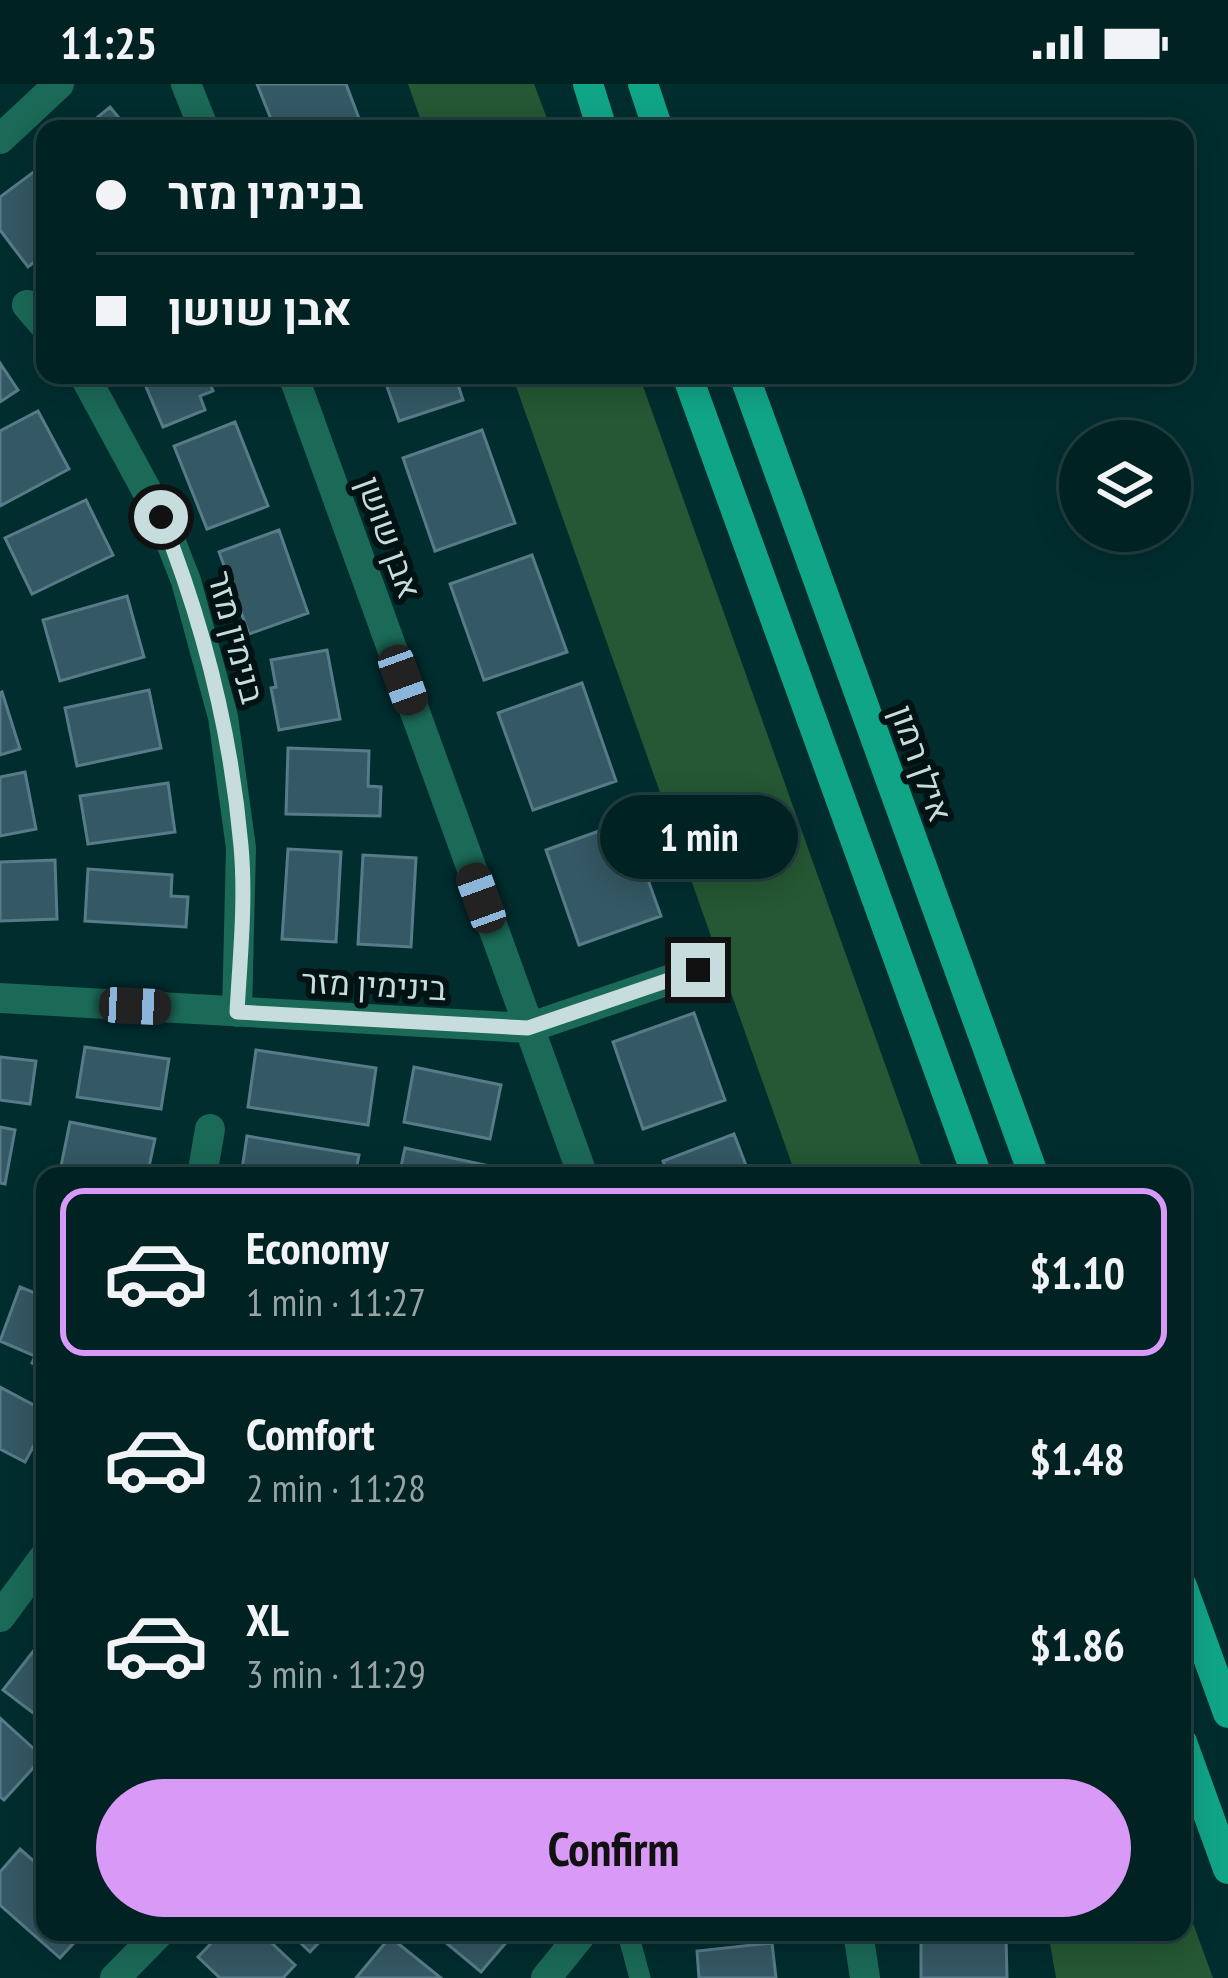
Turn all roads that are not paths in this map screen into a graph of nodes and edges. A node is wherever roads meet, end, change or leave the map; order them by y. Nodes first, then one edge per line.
1 (59, 84) edge
2 (186, 84) edge
3 (588, 84) edge
4 (644, 84) edge
5 (200, 120) edge
6 (599, 120) edge
7 (655, 120) edge
8 (0, 139) edge
9 (89, 384) edge
10 (296, 384) edge
11 (690, 384) edge
12 (747, 384) edge
13 (698, 970) dead end
14 (0, 998) edge
15 (237, 1012) junction
16 (528, 1028) junction
17 (210, 1130) dead end
18 (204, 1167) edge
19 (580, 1167) edge
20 (974, 1167) edge
21 (1031, 1167) edge
22 (36, 1568) edge
23 (1191, 1611) edge
24 (0, 1618) edge
25 (1228, 1713) edge
26 (1191, 1767) edge
27 (1228, 1869) edge
28 (151, 1941) edge
29 (576, 1941) edge
30 (631, 1941) dead end
31 (859, 1941) edge
32 (115, 1978) edge
33 (546, 1978) edge
34 (640, 1978) edge
35 (865, 1978) edge

1 - 8 street
2 - 5 street
3 - 6 main road
4 - 7 main road
9 - 15 street, בנימין מזר
10 - 16 street, אבן שושן
11 - 20 main road
12 - 21 main road, אילן רמון
13 - 16 street
14 - 15 street, בינימין מזר
15 - 16 street, בינימין מזר
16 - 19 street, אבן שושן
17 - 18 street
22 - 24 street
23 - 25 main road
26 - 27 main road
28 - 32 street
29 - 33 street
30 - 34 lane
31 - 35 street

